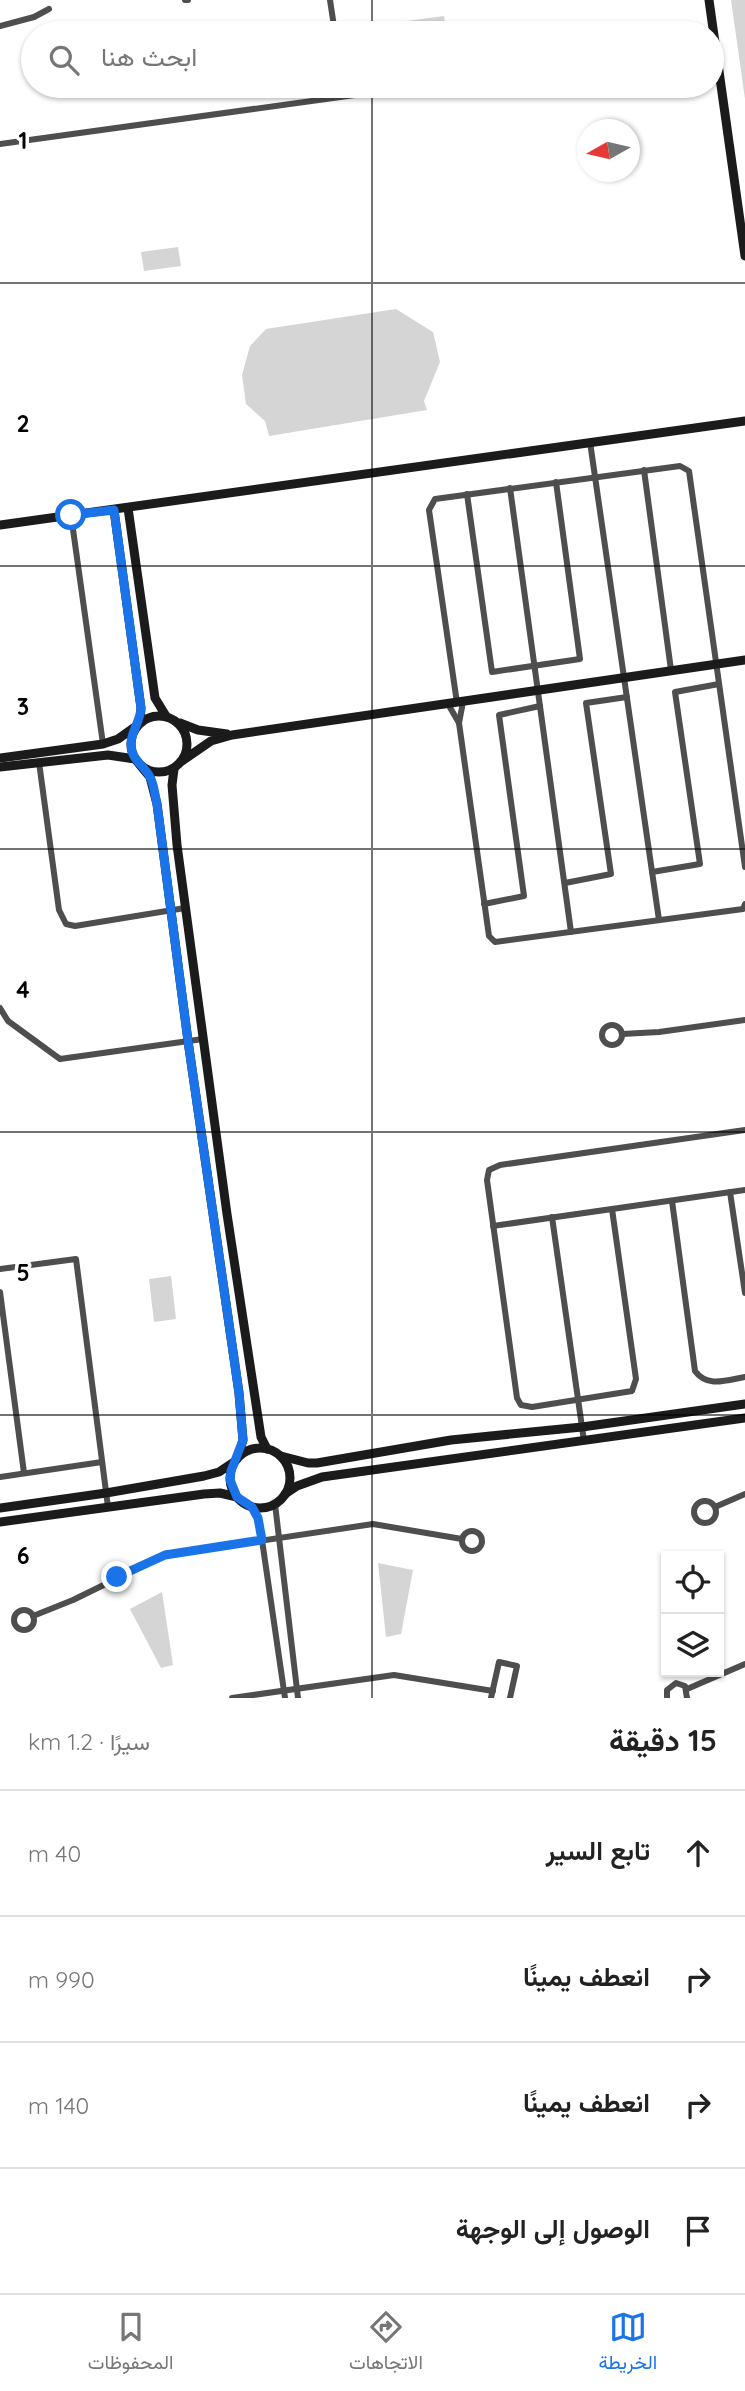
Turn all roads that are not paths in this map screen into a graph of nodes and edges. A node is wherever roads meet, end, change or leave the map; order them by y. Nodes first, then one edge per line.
1 (330, 0) edge
2 (709, 0) edge
3 (48, 9) dead end
4 (333, 21) edge
5 (711, 21) edge
6 (0, 26) edge
7 (330, 98) edge
8 (721, 98) edge
9 (0, 144) edge
10 (745, 256) edge
11 (745, 421) edge
12 (590, 442) junction
13 (644, 470) junction
14 (595, 477) junction
15 (556, 482) junction
16 (510, 488) junction
17 (467, 494) junction
18 (128, 508) junction
19 (114, 510) junction
20 (71, 515) junction
21 (0, 526) edge
22 (745, 660) edge
23 (716, 663) junction
24 (535, 666) junction
25 (671, 670) junction
26 (624, 678) junction
27 (719, 684) junction
28 (538, 690) junction
29 (627, 697) junction
30 (456, 703) junction
31 (540, 706) junction
32 (166, 716) junction
33 (178, 722) junction
34 (458, 723) junction
35 (138, 724) junction
36 (232, 735) junction
37 (103, 744) junction
38 (0, 758) edge
39 (182, 761) junction
40 (38, 762) junction
41 (138, 762) junction
42 (0, 767) edge
43 (174, 768) junction
44 (745, 867) edge
45 (652, 872) junction
46 (565, 883) junction
47 (484, 904) junction
48 (745, 904) edge
49 (185, 908) junction
50 (170, 910) junction
51 (659, 920) junction
52 (571, 932) junction
53 (0, 1008) edge
54 (745, 1020) edge
55 (622, 1034) dead end
56 (203, 1039) junction
57 (188, 1041) junction
58 (745, 1130) edge
59 (745, 1190) edge
60 (730, 1192) junction
61 (672, 1201) junction
62 (612, 1209) junction
63 (552, 1217) junction
64 (493, 1226) junction
65 (0, 1269) edge
66 (0, 1292) edge
67 (745, 1293) edge
68 (745, 1377) edge
69 (578, 1400) junction
70 (745, 1404) edge
71 (745, 1418) edge
72 (582, 1427) junction
73 (584, 1441) junction
74 (267, 1449) junction
75 (281, 1456) junction
76 (236, 1459) junction
77 (102, 1462) junction
78 (24, 1473) junction
79 (0, 1477) edge
80 (106, 1493) junction
81 (285, 1494) junction
82 (745, 1494) edge
83 (237, 1497) junction
84 (275, 1504) junction
85 (108, 1507) junction
86 (252, 1507) junction
87 (715, 1507) dead end
88 (0, 1508) edge
89 (0, 1522) edge
90 (278, 1538) junction
91 (462, 1539) dead end
92 (262, 1540) junction
93 (33, 1616) dead end
94 (745, 1664) edge
95 (298, 1688) junction
96 (283, 1689) junction
97 (687, 1689) junction
98 (492, 1695) edge
99 (232, 1698) edge
100 (285, 1698) edge
101 (298, 1698) edge
102 (510, 1698) edge
103 (667, 1698) edge
104 (687, 1698) edge

1 - 4 street
2 - 5 street
3 - 6 street
7 - 9 street
8 - 10 street
11 - 12 street
12 - 14 street
12 - 18 street
13 - 14 street
13 - 23 street
13 - 25 street
14 - 15 street
14 - 26 street
15 - 16 street
15 - 24 street
16 - 17 street
16 - 24 street
17 - 24 street
17 - 30 street
18 - 19 street
18 - 32 street
19 - 20 street
19 - 35 street
20 - 21 street
20 - 37 street
22 - 23 street
23 - 25 street
23 - 27 street
24 - 28 street
25 - 26 street
26 - 28 street
26 - 29 street
27 - 44 street
27 - 45 street
28 - 30 street
28 - 31 street
29 - 45 street
29 - 46 street
30 - 34 street
30 - 34 street
30 - 36 street
31 - 46 street
31 - 47 street
32 - 33 street
32 - 35 street
33 - 36 street
33 - 39 street
34 - 47 street
35 - 37 street
35 - 41 street
36 - 39 street
37 - 38 street
39 - 43 street
40 - 41 street
40 - 42 street
40 - 50 street
41 - 43 street
41 - 50 street
43 - 49 street
45 - 51 street
46 - 52 street
47 - 52 street
48 - 51 street
49 - 50 street
49 - 56 street
50 - 57 street
51 - 52 street
53 - 57 street
54 - 55 street
56 - 57 street
56 - 74 street
57 - 76 street
58 - 64 street
59 - 60 street
60 - 61 street
60 - 67 street
61 - 62 street
61 - 68 street
62 - 63 street
62 - 69 street
63 - 64 street
63 - 69 street
64 - 69 street
65 - 77 street
66 - 78 street
69 - 72 street
70 - 72 street
71 - 73 street
72 - 73 street
72 - 75 street
73 - 81 street
74 - 75 street
74 - 76 street
75 - 81 street
76 - 80 street
76 - 83 street
77 - 78 street
77 - 80 street
78 - 79 street
80 - 85 street
80 - 88 street
81 - 84 street
82 - 87 street
83 - 85 street
83 - 86 street
84 - 86 street
84 - 90 street
85 - 89 street
86 - 92 street
90 - 91 street
90 - 92 street
90 - 95 street
92 - 93 street
92 - 96 street
94 - 97 street
95 - 96 street
95 - 98 street
95 - 101 street
96 - 99 street
96 - 100 street
97 - 103 street
97 - 104 street
98 - 102 street

